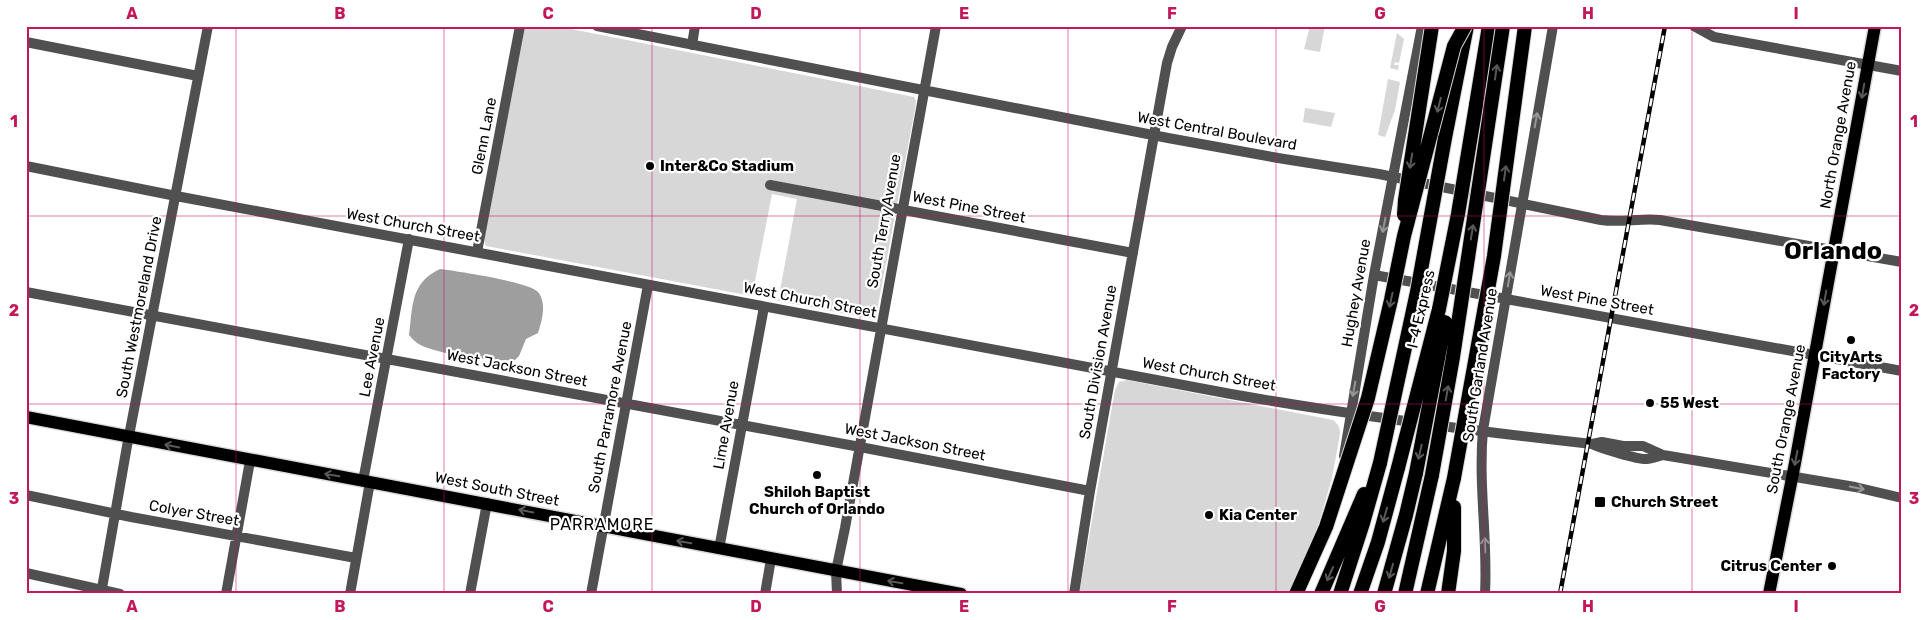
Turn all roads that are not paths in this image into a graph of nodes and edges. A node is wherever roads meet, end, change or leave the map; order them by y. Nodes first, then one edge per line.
1 (208, 26) edge
2 (520, 26) edge
3 (597, 26) edge
4 (695, 26) edge
5 (936, 26) edge
6 (1182, 26) edge
7 (1422, 26) edge
8 (1432, 26) edge
9 (1466, 26) edge
10 (1489, 26) edge
11 (1503, 26) edge
12 (1525, 26) edge
13 (1553, 26) edge
14 (1694, 26) edge
15 (1874, 26) edge
16 (26, 42) edge
17 (692, 45) junction
18 (1867, 64) junction
19 (1902, 71) edge
20 (198, 76) junction
21 (924, 91) junction
22 (1155, 135) junction
23 (26, 166) edge
24 (1394, 177) junction
25 (770, 185) dead end
26 (176, 196) junction
27 (1521, 202) junction
28 (902, 209) junction
29 (1458, 214) junction
30 (1404, 236) junction
31 (409, 239) junction
32 (1833, 250) junction
33 (477, 252) junction
34 (1133, 253) junction
35 (1902, 262) edge
36 (1374, 275) junction
37 (648, 285) junction
38 (26, 292) edge
39 (1506, 299) junction
40 (764, 307) junction
41 (152, 316) junction
42 (880, 328) junction
43 (1815, 355) junction
44 (386, 360) junction
45 (1112, 371) junction
46 (1902, 371) edge
47 (626, 404) junction
48 (1350, 414) junction
49 (26, 417) edge
50 (742, 425) junction
51 (1483, 430) junction
52 (128, 438) junction
53 (1592, 444) junction
54 (1643, 446) junction
55 (860, 447) junction
56 (1663, 455) junction
57 (1635, 458) junction
58 (1647, 459) junction
59 (250, 461) junction
60 (1379, 467) junction
61 (1454, 478) junction
62 (1792, 478) junction
63 (367, 481) junction
64 (1090, 491) junction
65 (26, 495) edge
66 (1902, 498) edge
67 (487, 503) junction
68 (115, 513) junction
69 (603, 527) junction
70 (1420, 529) junction
71 (236, 536) junction
72 (719, 549) junction
73 (356, 558) junction
74 (771, 559) junction
75 (836, 571) junction
76 (26, 573) edge
77 (101, 591) edge
78 (942, 592) edge
79 (120, 594) edge
80 (226, 594) edge
81 (350, 594) edge
82 (470, 594) edge
83 (591, 594) edge
84 (765, 594) edge
85 (837, 594) edge
86 (960, 594) edge
87 (1074, 594) edge
88 (1297, 594) edge
89 (1321, 594) edge
90 (1340, 594) edge
91 (1360, 594) edge
92 (1384, 594) edge
93 (1396, 594) edge
94 (1405, 594) edge
95 (1427, 594) edge
96 (1448, 594) edge
97 (1484, 594) edge
98 (1769, 594) edge

1 - 20 street, South Westmoreland Drive
2 - 33 street, Glenn Lane
3 - 17 street, West Central Boulevard
4 - 17 street
5 - 21 street, South Terry Avenue
6 - 22 street, South Division Avenue
7 - 24 street, Hughey Avenue
8 -> 30 highway, bridge
9 -> 30 highway, bridge
9 - 60 highway, bridge
10 - 29 highway, I-4 Express, bridge
70 -> 11 highway, bridge
61 -> 12 highway, bridge
27 -> 13 street, South Garland Avenue
14 - 18 street
15 - 18 main road, North Orange Avenue
16 - 20 street
17 - 21 street, West Central Boulevard
18 - 19 street
18 -> 32 main road, North Orange Avenue
20 - 26 street, South Westmoreland Drive
21 - 22 street, West Central Boulevard
21 - 28 street, South Terry Avenue
22 - 24 street, West Central Boulevard
22 - 34 street, South Division Avenue
23 - 26 street, West Church Street
24 - 27 street, West Central Boulevard
24 -> 36 street, Hughey Avenue
25 - 28 street, West Pine Street
26 - 31 street, West Church Street
26 - 41 street, South Westmoreland Drive
27 - 32 street, West Central Boulevard
39 -> 27 street, South Garland Avenue
28 - 34 street, West Pine Street
28 - 42 street, South Terry Avenue
29 -> 91 highway, I-4 Express, bridge
29 -> 92 highway, bridge
30 -> 88 highway, bridge
31 - 33 street, West Church Street
31 - 44 street, Lee Avenue
32 - 35 street, West Central Boulevard
32 -> 43 main road, South Orange Avenue
33 - 37 street, West Church Street
34 - 45 street, South Division Avenue
36 - 39 street, West Pine Street
36 -> 48 street, Hughey Avenue
37 - 40 street, West Church Street
37 - 47 street, South Parramore Avenue
38 - 41 street, West Jackson Street
39 - 43 street, West Pine Street
39 - 51 street, South Garland Avenue
40 - 42 street, West Church Street
40 - 50 street, Lime Avenue
41 - 44 street, West Jackson Street
41 - 52 street, South Westmoreland Drive
42 - 45 street, West Church Street
42 - 55 street, South Terry Avenue
43 - 46 street, West Pine Street
43 -> 62 main road, South Orange Avenue
44 - 47 street, West Jackson Street
44 - 63 street, Lee Avenue
45 - 48 street, West Church Street
45 - 64 street, South Division Avenue
47 - 50 street, West Jackson Street
47 - 69 street, South Parramore Avenue
48 - 51 street, West Church Street
48 - 88 street, Hughey Avenue
49 - 52 main road, West South Street
50 - 55 street, West Jackson Street
50 - 72 street, Lime Avenue
51 - 53 street, West Church Street
97 -> 51 street, South Garland Avenue
59 -> 52 main road, West South Street
52 - 68 street, South Westmoreland Drive
53 - 54 street, West Church Street
53 - 57 street, West Church Street
54 - 56 street, West Church Street
54 - 57 street
54 - 58 street
55 - 64 street, West Jackson Street
55 - 75 street, South Terry Avenue
56 - 58 street, West Church Street
56 - 62 street, West Church Street
57 - 58 street, West Church Street
63 -> 59 main road, West South Street
59 - 71 street
60 -> 89 highway
60 - 90 highway
61 - 95 highway
61 - 96 highway
62 -> 66 street, West Church Street
62 - 98 main road, South Orange Avenue
63 - 67 main road, West South Street
63 - 73 street, Lee Avenue
64 - 87 street, South Division Avenue
65 - 68 street, Colyer Street
69 -> 67 main road, West South Street
67 - 82 street
68 - 71 street, Colyer Street
68 - 77 street, South Westmoreland Drive
72 -> 69 main road, West South Street
69 - 83 street, South Parramore Avenue
70 - 93 highway
70 - 94 highway
71 - 73 street, Colyer Street
71 - 80 street
72 - 74 main road, West South Street
73 - 81 street, Lee Avenue
74 - 75 main road, West South Street
74 - 84 street
78 -> 75 main road, West South Street
75 - 85 street, South Terry Avenue
76 - 77 street
77 - 79 street
78 - 86 main road, West South Street

